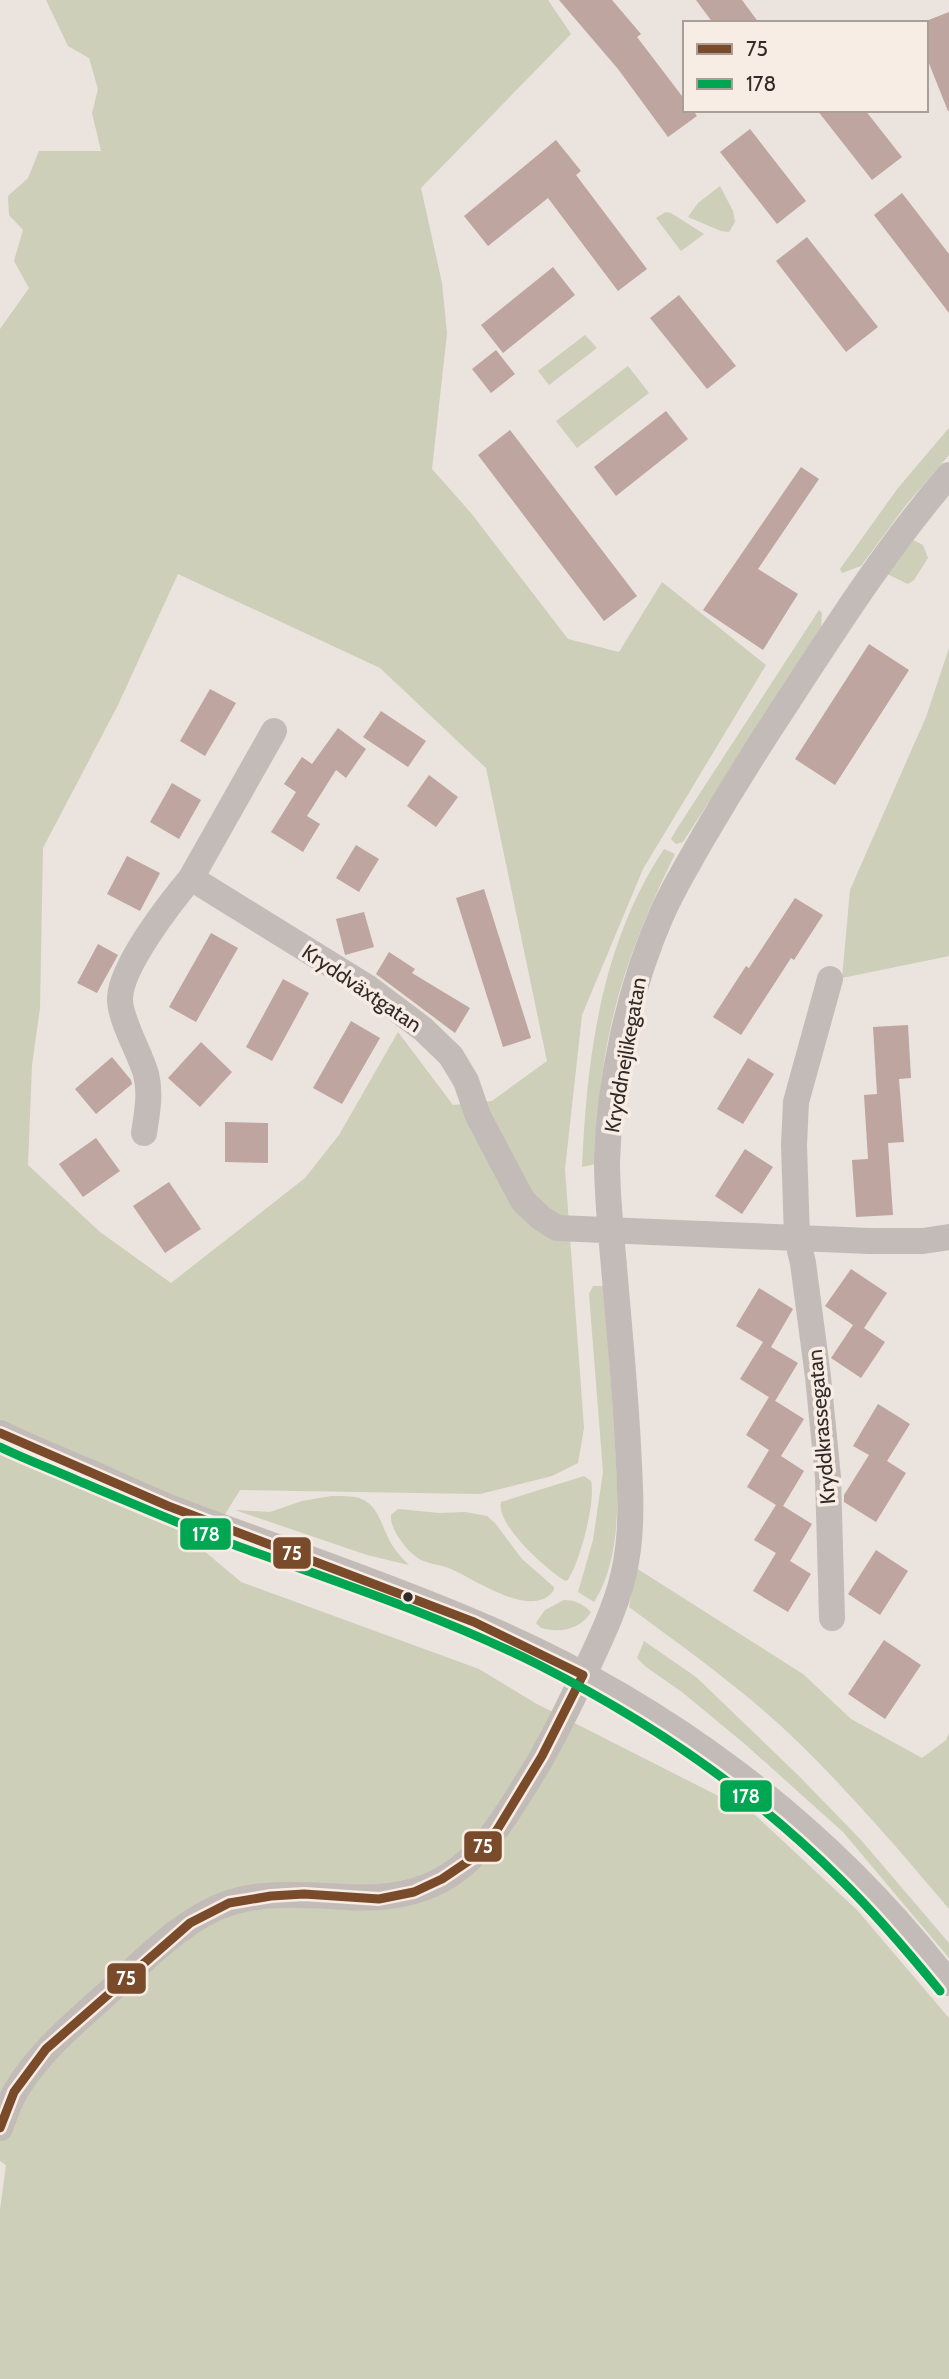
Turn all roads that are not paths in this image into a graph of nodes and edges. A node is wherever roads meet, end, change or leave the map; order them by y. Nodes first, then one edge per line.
1 (949, 475) edge
2 (274, 731) dead end
3 (191, 878) junction
4 (830, 979) dead end
5 (144, 1133) dead end
6 (611, 1231) junction
7 (949, 1237) edge
8 (797, 1238) junction
9 (0, 1433) edge
10 (832, 1618) dead end
11 (583, 1675) junction
12 (949, 1983) edge
13 (0, 2128) edge

1 - 6 street, Kryddnejlikegatan
2 - 3 street
3 - 5 street
3 - 6 street, Kryddväxtgatan
4 - 8 street, Kryddkrassegatan
6 - 8 street
6 - 11 street, Kryddnejlikegatan
7 - 8 street
8 - 10 street, Kryddkrassegatan
9 - 11 street
11 - 12 street
11 - 13 street, Kryddnejlikegatan

